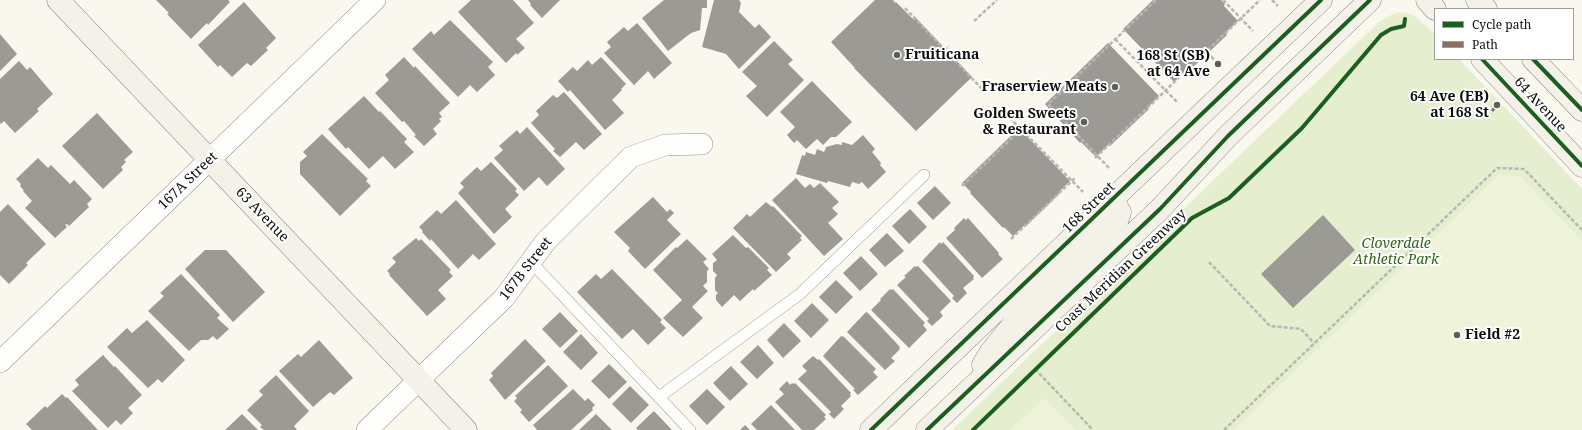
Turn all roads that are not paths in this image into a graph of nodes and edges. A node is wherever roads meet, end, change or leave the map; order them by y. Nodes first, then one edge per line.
1 (58, 0) edge
2 (375, 0) edge
3 (1321, 0) edge
4 (1370, 0) edge
5 (1427, 0) edge
6 (1477, 0) edge
7 (1434, 8) edge
8 (1485, 8) edge
9 (1483, 60) edge
10 (1534, 60) edge
11 (1582, 110) edge
12 (702, 144) dead end
13 (210, 160) junction
14 (1582, 166) edge
15 (924, 175) dead end
16 (1113, 200) junction
17 (531, 262) junction
18 (0, 362) edge
19 (419, 380) junction
20 (977, 382) junction
21 (658, 397) junction
22 (367, 430) edge
23 (466, 430) edge
24 (690, 430) edge
25 (871, 430) edge
26 (927, 430) edge

1 - 13 main road, 63 Avenue
2 - 13 street, 167A Street
3 - 16 main road, 168 Street
4 - 20 main road
5 - 7 main road
6 - 8 main road
9 - 14 main road, 64 Avenue
10 - 11 main road, 64 Avenue
12 - 17 street, 167B Street
13 - 18 street, 167A Street
13 - 19 main road, 63 Avenue
15 - 21 lane
16 - 20 main road
16 - 25 main road, 168 Street
17 - 19 street, 167B Street
17 - 21 lane
19 - 22 street, 167B Street
19 - 23 main road, 63 Avenue
20 - 26 main road
21 - 24 lane

